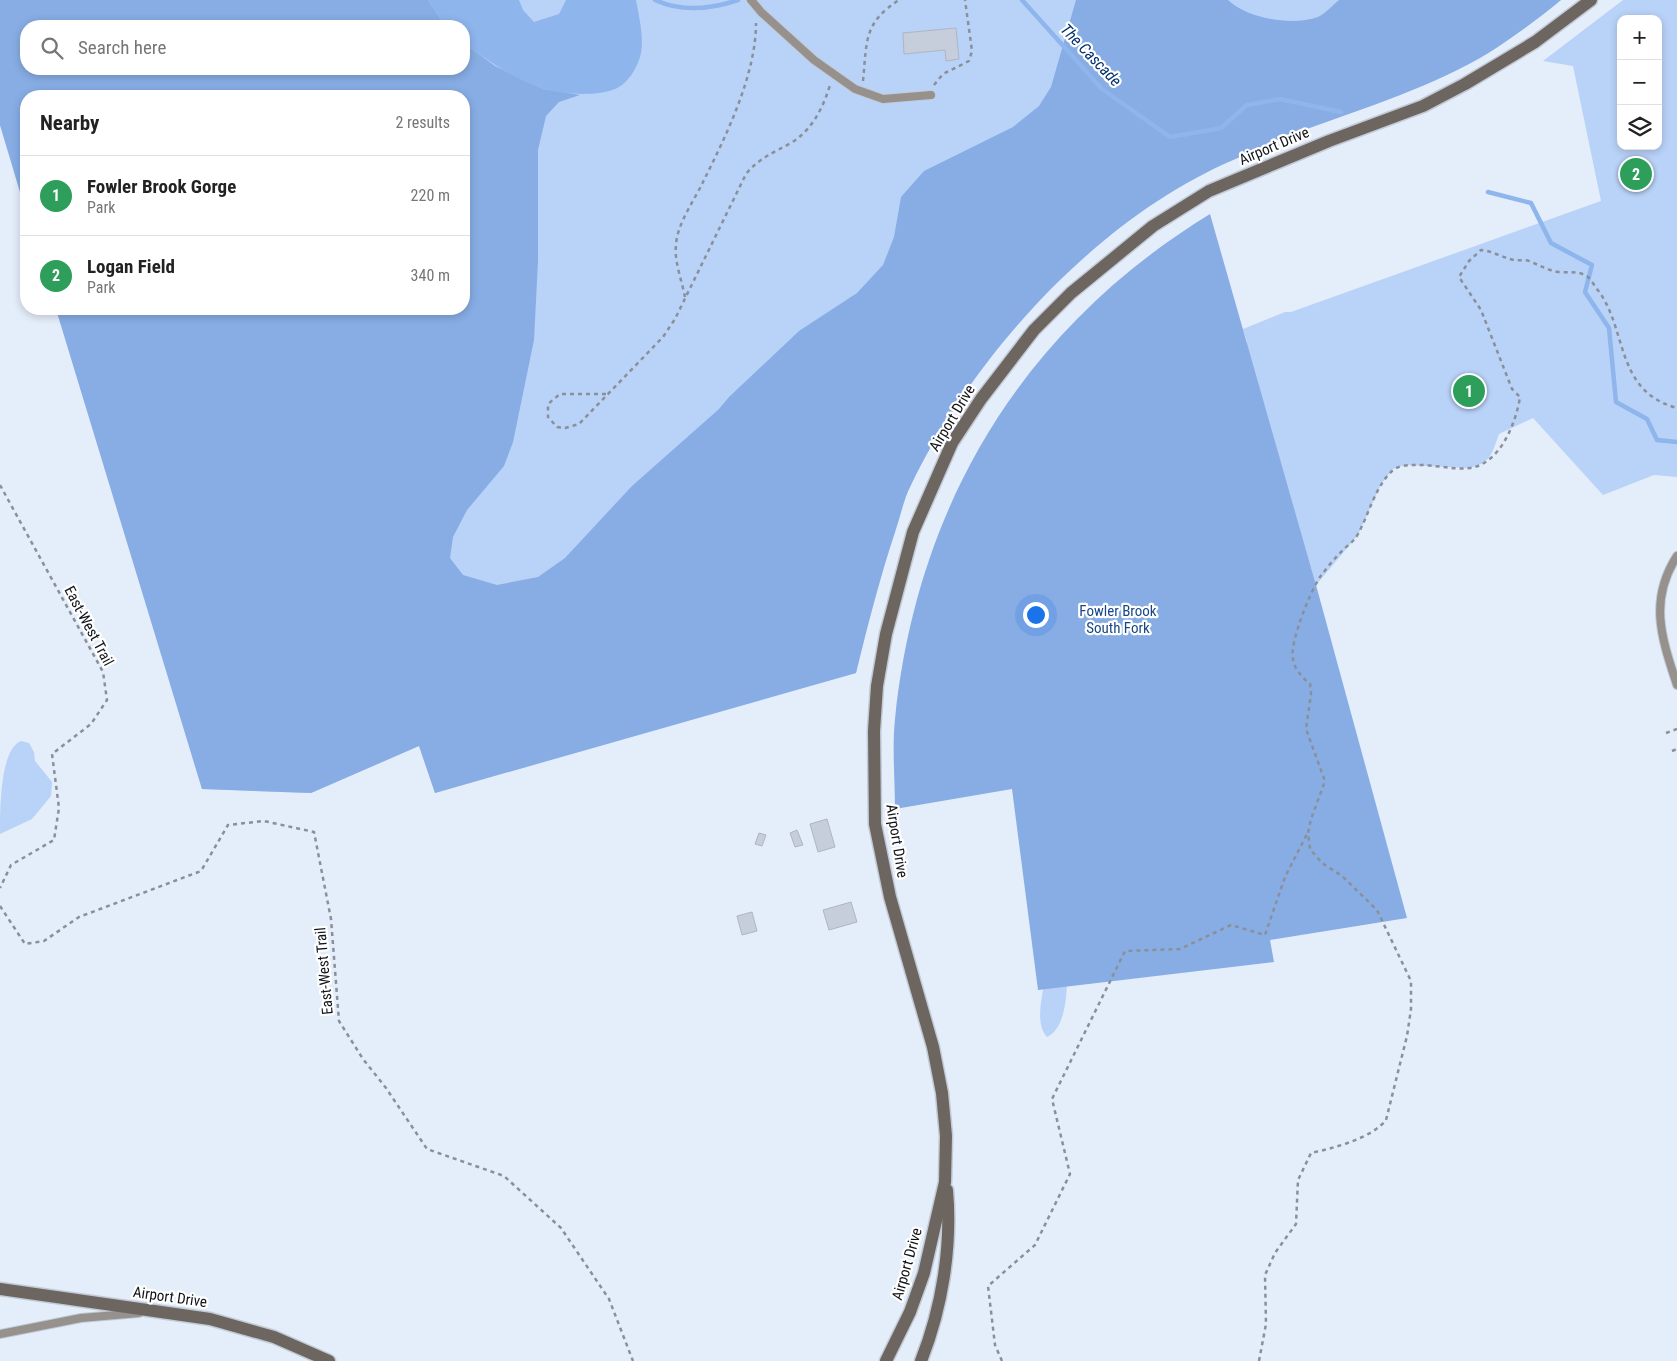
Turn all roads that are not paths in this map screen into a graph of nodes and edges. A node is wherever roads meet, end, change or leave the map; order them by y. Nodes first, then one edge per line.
1 (1591, 0) edge
2 (751, 1) edge
3 (932, 95) road end
4 (1677, 556) edge
5 (1677, 685) edge
6 (945, 1172) junction
7 (0, 1289) edge
8 (158, 1311) junction
9 (0, 1334) edge
10 (329, 1361) edge
11 (886, 1361) edge
12 (921, 1361) edge

1 - 6 main road, Airport Drive
2 - 3 lane
4 - 5 lane
6 - 11 main road, Airport Drive
6 - 12 main road, Airport Drive
7 - 8 main road, Airport Drive
8 - 9 lane
8 - 10 main road, Airport Drive

